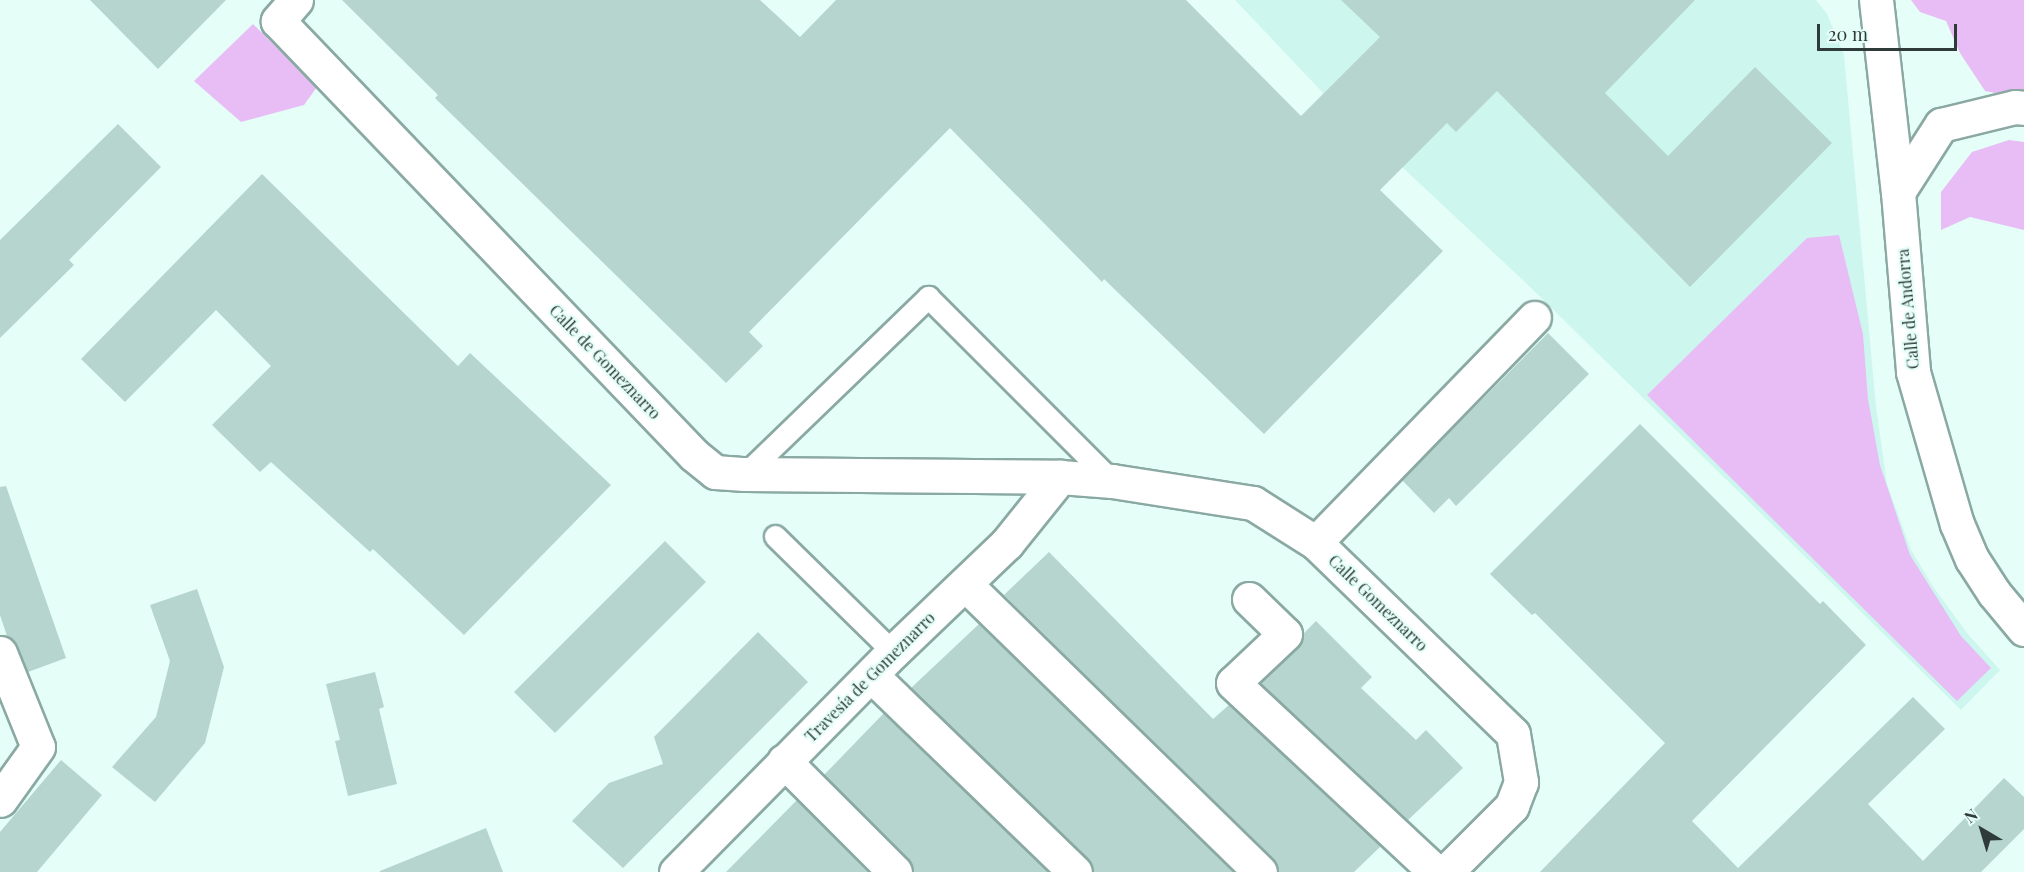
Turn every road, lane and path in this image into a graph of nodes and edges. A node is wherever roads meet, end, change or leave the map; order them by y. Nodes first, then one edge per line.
1 (296, 0) edge
2 (1876, 0) edge
3 (2024, 108) edge
4 (1898, 192) junction
5 (1535, 318) dead end
6 (745, 474) junction
7 (1060, 477) junction
8 (1112, 482) junction
9 (775, 536) dead end
10 (1316, 543) junction
11 (965, 584) junction
12 (1249, 599) dead end
13 (2024, 629) edge
14 (893, 652) junction
15 (0, 653) edge
16 (872, 676) junction
17 (784, 762) junction
18 (0, 800) edge
19 (696, 866) edge
20 (895, 872) edge
21 (1075, 872) edge
22 (1260, 872) edge
23 (1436, 872) edge
24 (1446, 872) edge

1 - 6 street, Calle de Gomeznarro
2 - 4 street, Calle de Andorra
3 - 4 street
4 - 13 street, Calle de Andorra
5 - 10 street
6 - 7 street, Calle de Gomeznarro
6 - 8 lane
7 - 8 street, Calle Gomeznarro
7 - 11 street, Travesía de Gomeznarro
8 - 10 street, Calle Gomeznarro
9 - 14 lane
10 - 24 street, Calle Gomeznarro
11 - 14 street, Travesía de Gomeznarro
11 - 22 street
12 - 23 street
14 - 16 street, Travesía de Gomeznarro
15 - 18 street
16 - 17 street, Travesía de Gomeznarro
16 - 21 street
17 - 19 street, Travesía de Gomeznarro
17 - 20 street

